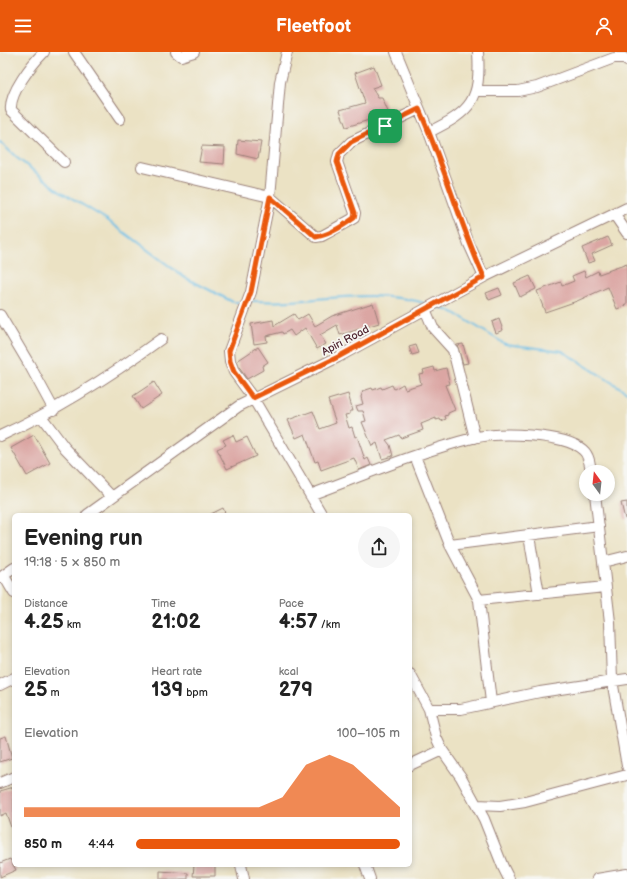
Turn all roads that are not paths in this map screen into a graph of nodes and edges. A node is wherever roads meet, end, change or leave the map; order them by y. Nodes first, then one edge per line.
1 (74, 52) edge
2 (176, 52) edge
3 (194, 52) edge
4 (287, 52) edge
5 (396, 52) edge
6 (478, 52) edge
7 (39, 54) edge
8 (627, 61) edge
9 (477, 91) junction
10 (419, 109) junction
11 (120, 119) dead end
12 (429, 132) junction
13 (64, 162) dead end
14 (142, 167) dead end
15 (270, 197) junction
16 (627, 208) edge
17 (614, 214) junction
18 (627, 233) edge
19 (484, 277) junction
20 (425, 309) junction
21 (0, 315) edge
22 (161, 339) dead end
23 (253, 398) junction
24 (54, 410) junction
25 (41, 416) junction
26 (0, 436) edge
27 (475, 438) junction
28 (415, 456) junction
29 (590, 465) edge
30 (310, 495) junction
31 (112, 497) junction
32 (596, 501) edge
33 (90, 513) edge
34 (321, 513) edge
35 (599, 526) junction
36 (529, 536) junction
37 (450, 545) junction
38 (627, 556) edge
39 (603, 562) junction
40 (12, 570) edge
41 (2, 577) edge
42 (605, 587) junction
43 (12, 590) edge
44 (539, 594) junction
45 (479, 600) junction
46 (412, 678) edge
47 (12, 679) edge
48 (627, 679) edge
49 (612, 680) junction
50 (0, 685) edge
51 (491, 702) junction
52 (429, 709) junction
53 (442, 750) junction
54 (412, 764) edge
55 (627, 766) edge
56 (627, 775) edge
57 (12, 778) edge
58 (0, 783) edge
59 (477, 805) junction
60 (241, 867) edge
61 (366, 867) edge
62 (627, 874) edge
63 (244, 879) edge
64 (370, 879) edge
65 (509, 879) edge
66 (597, 879) edge

1 - 11 street
2 - 3 street
4 - 15 street
5 - 10 street
6 - 9 street
7 - 13 street
8 - 9 street
9 - 12 street
10 - 12 street
10 - 15 street
12 - 19 street
14 - 15 street
15 - 23 street
16 - 17 street, Apiri Road
17 - 18 street
17 - 19 street, Apiri Road
19 - 20 street, Apiri Road
20 - 23 street, Apiri Road
20 - 27 street
21 - 24 street
22 - 24 street
23 - 30 street
23 - 31 street, Apiri Road
24 - 25 street
25 - 26 street
25 - 31 street
27 - 28 street
27 - 29 street
28 - 30 street
28 - 37 street
30 - 34 street
31 - 33 street, Apiri Road
32 - 35 street
35 - 36 street
35 - 39 street
36 - 37 street
36 - 44 street
37 - 45 street
38 - 39 street
39 - 42 street
40 - 41 street
41 - 43 street
42 - 44 street
42 - 49 street
44 - 45 street
45 - 51 street
46 - 52 street
47 - 50 street
48 - 49 street
49 - 51 street
49 - 55 street
51 - 52 street
52 - 53 street
53 - 54 street
53 - 59 street
56 - 59 street
57 - 58 street
59 - 65 street
60 - 63 street
61 - 64 street
62 - 66 street

